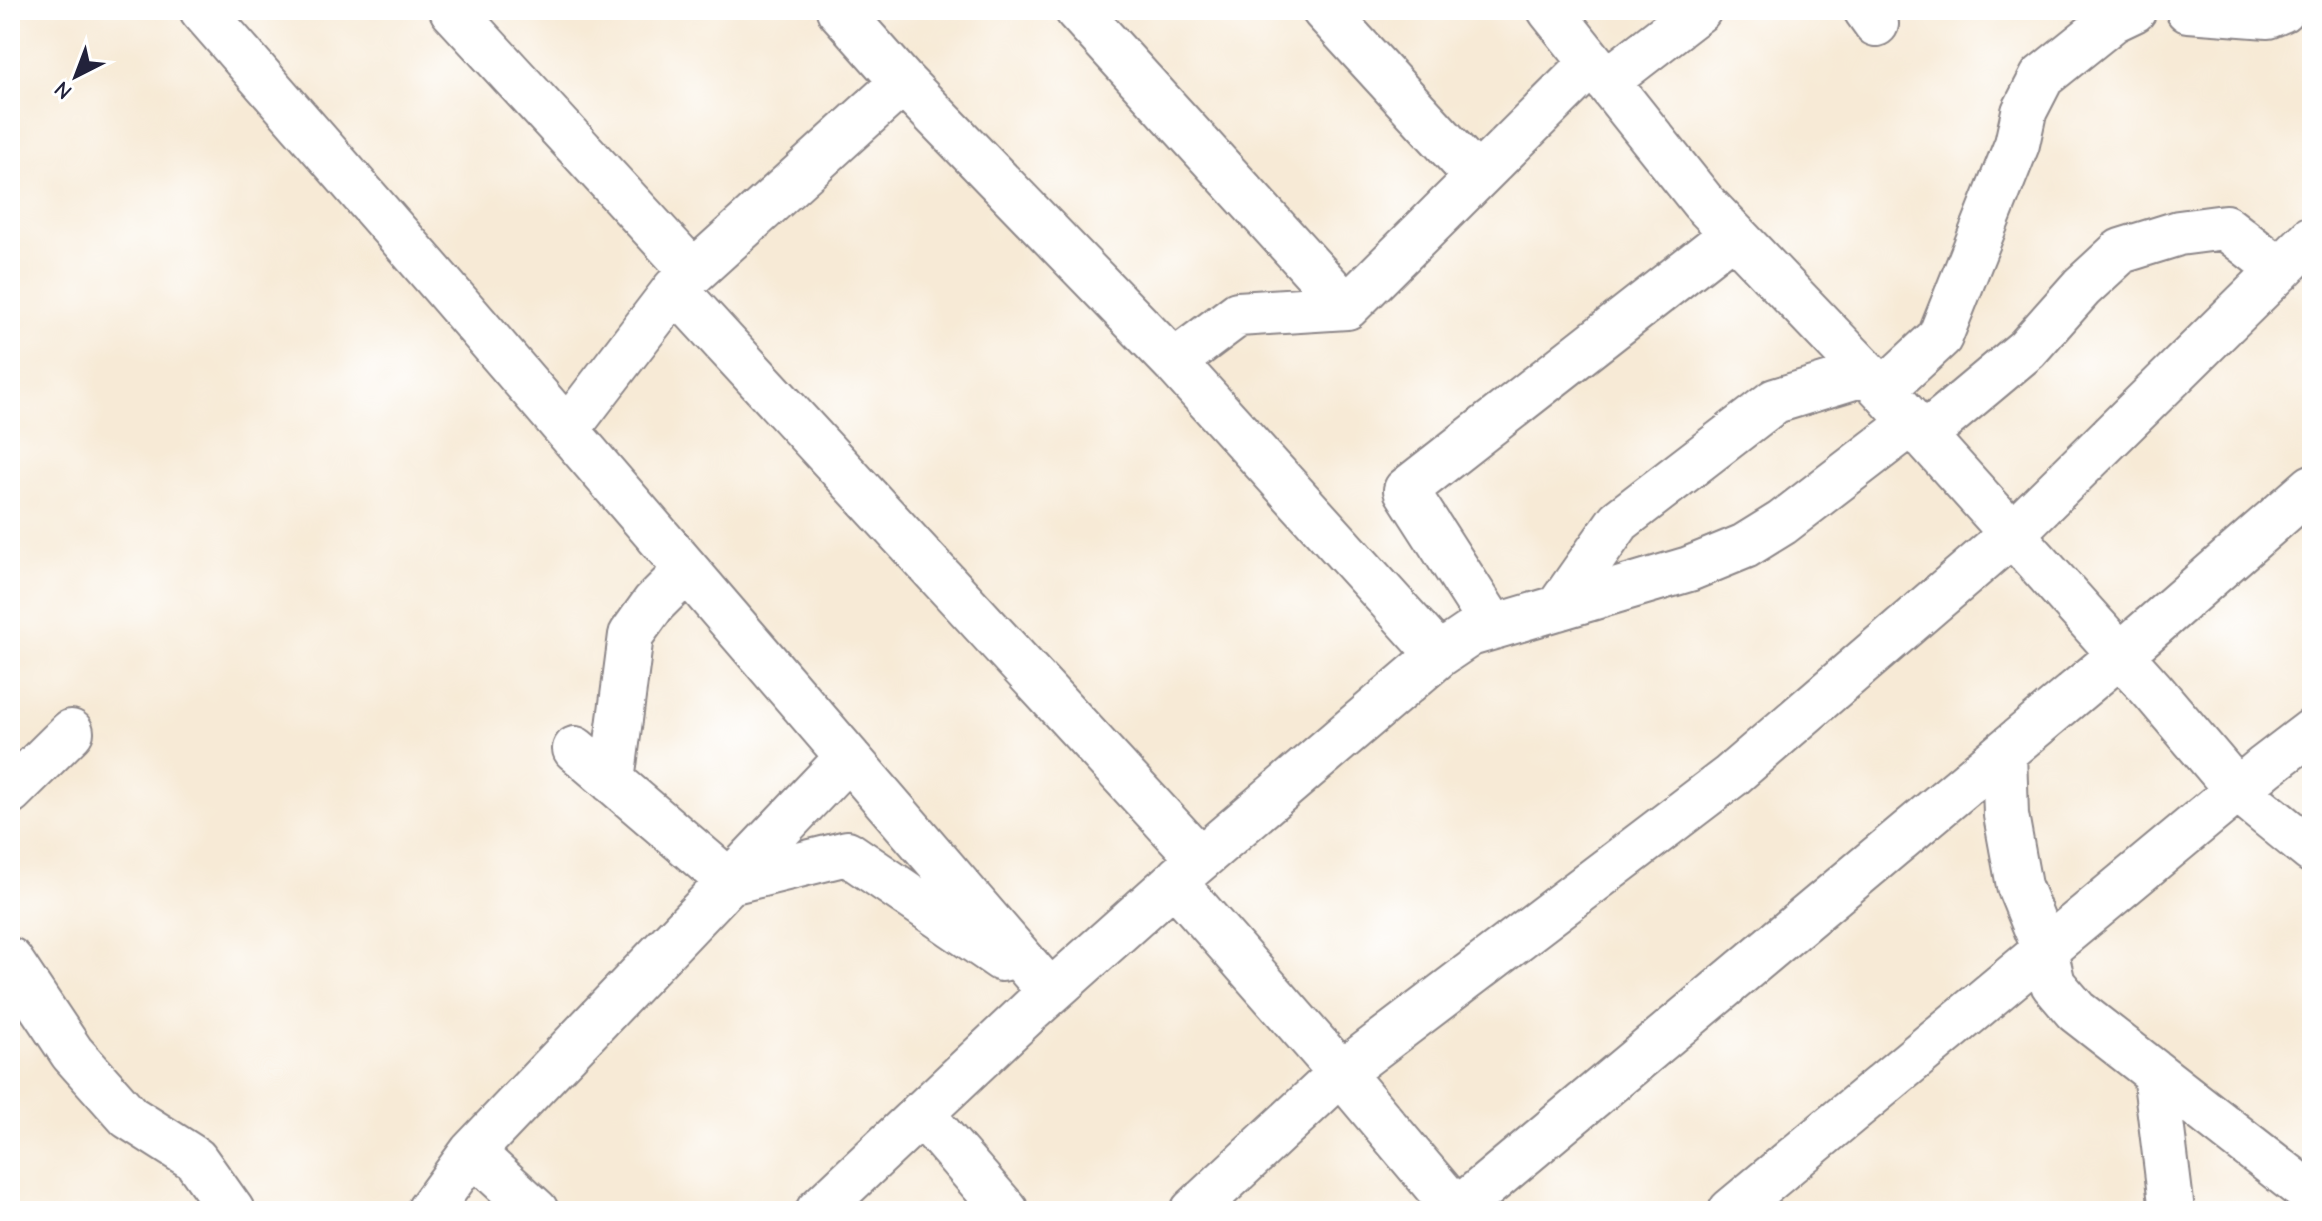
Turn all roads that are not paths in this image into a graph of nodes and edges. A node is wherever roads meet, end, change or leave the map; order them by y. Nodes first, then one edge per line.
1 (202, 10) edge
2 (452, 10) edge
3 (839, 10) edge
4 (1077, 10) edge
5 (1324, 10) edge
6 (1550, 10) edge
7 (1699, 10) edge
8 (2134, 10) edge
9 (2188, 10) edge
10 (2282, 10) edge
11 (1599, 72) junction
12 (903, 82) junction
13 (1477, 177) junction
14 (1733, 234) junction
15 (2312, 238) edge
16 (2280, 270) junction
17 (684, 280) junction
18 (1347, 307) junction
19 (1174, 362) junction
20 (1875, 382) junction
21 (1918, 429) junction
22 (567, 430) junction
23 (2312, 487) edge
24 (2012, 534) junction
25 (687, 570) junction
26 (1558, 608) junction
27 (1494, 627) junction
28 (1439, 655) junction
29 (2120, 655) junction
30 (2312, 731) edge
31 (71, 732) dead end
32 (575, 749) dead end
33 (2004, 752) junction
34 (848, 757) junction
35 (612, 781) junction
36 (2237, 790) junction
37 (10, 792) edge
38 (2312, 851) edge
39 (1187, 870) junction
40 (730, 882) junction
41 (2045, 950) junction
42 (10, 960) edge
43 (1050, 992) junction
44 (1341, 1073) junction
45 (2155, 1073) junction
46 (921, 1113) junction
47 (472, 1152) junction
48 (2312, 1195) edge
49 (232, 1211) edge
50 (429, 1211) edge
51 (536, 1211) edge
52 (818, 1211) edge
53 (1006, 1211) edge
54 (1193, 1211) edge
55 (1457, 1211) edge
56 (1731, 1211) edge
57 (2172, 1211) edge

1 - 22 street
2 - 17 street
3 - 12 street
4 - 18 street
5 - 13 street
6 - 11 street
7 - 11 street
8 - 20 street
9 - 10 street
11 - 13 street
11 - 14 street
12 - 17 street
12 - 19 street
13 - 18 street
14 - 20 street
14 - 27 street
15 - 16 street
16 - 21 street
16 - 24 street
17 - 22 street
17 - 39 street
18 - 19 street
19 - 28 street
20 - 21 street
20 - 26 street
21 - 24 street
21 - 26 street
22 - 25 street
23 - 29 street
24 - 29 street
24 - 44 street
25 - 34 street
25 - 35 street
26 - 27 street
27 - 28 street
28 - 39 street
29 - 33 street
29 - 36 street
30 - 36 street
31 - 37 street
32 - 35 street
33 - 41 street
33 - 55 street
34 - 40 street
34 - 43 street
35 - 40 street
36 - 38 street
36 - 41 street
39 - 43 street
39 - 44 street
40 - 43 street
40 - 47 street
41 - 45 street
41 - 56 street
42 - 49 street
43 - 46 street
44 - 54 street
44 - 55 street
45 - 48 street
45 - 57 street
46 - 52 street
46 - 53 street
47 - 50 street
47 - 51 street

